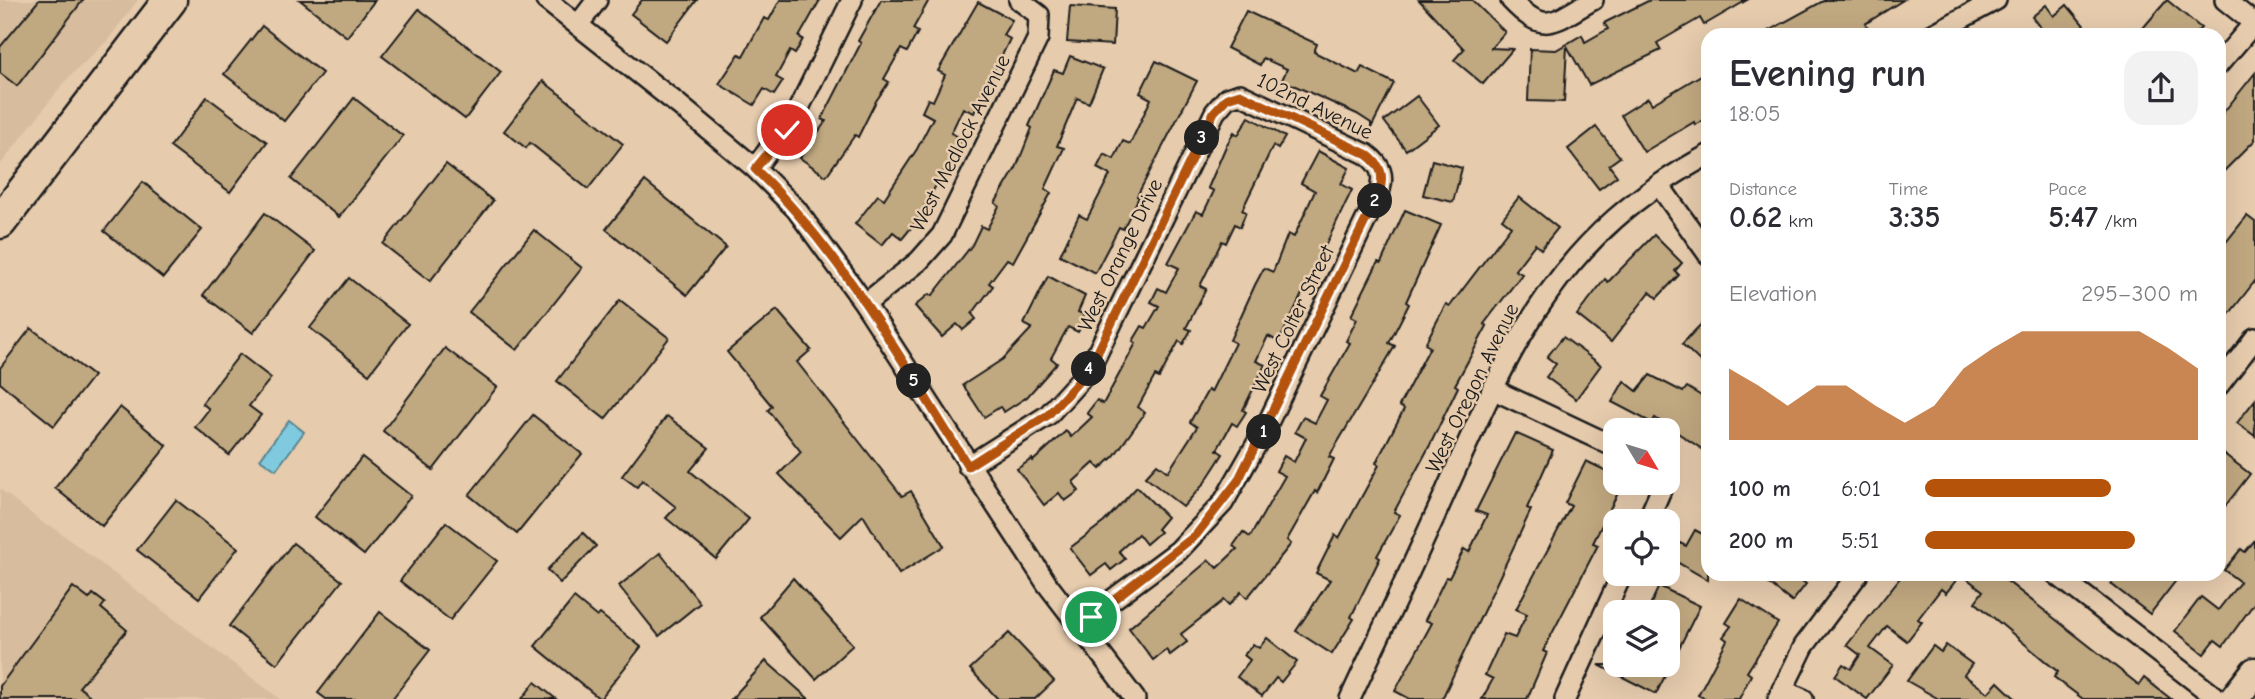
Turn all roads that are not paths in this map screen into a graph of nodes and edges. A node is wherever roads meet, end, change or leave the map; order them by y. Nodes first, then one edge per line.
1 (170, 0) edge
2 (546, 0) edge
3 (597, 0) edge
4 (852, 0) edge
5 (1019, 0) edge
6 (1511, 0) edge
7 (1593, 0) edge
8 (1996, 0) edge
9 (2225, 0) edge
10 (2254, 23) edge
11 (578, 25) junction
12 (1944, 28) edge
13 (2226, 56) edge
14 (1227, 98) joint
15 (1701, 159) edge
16 (1380, 167) joint
17 (755, 169) junction
18 (1659, 184) junction
19 (0, 222) edge
20 (1701, 244) edge
21 (865, 304) junction
22 (2255, 338) edge
23 (2226, 376) edge
24 (1492, 389) junction
25 (1603, 441) edge
26 (968, 466) junction
27 (1852, 581) edge
28 (2070, 581) edge
29 (1617, 586) edge
30 (1077, 626) junction
31 (2255, 671) edge
32 (1780, 695) edge
33 (1135, 699) edge
34 (1350, 699) edge
35 (1565, 699) edge
36 (1803, 699) edge
37 (2218, 699) edge
38 (2234, 699) edge

1 - 19 main road
2 - 11 street
3 - 11 street
4 - 17 street
5 - 21 street, West Medlock Avenue
6 - 7 street
8 - 12 street
9 - 10 street
10 - 13 street
11 - 17 street
14 - 16 street, 102nd Avenue
14 - 26 street, West Orange Drive
15 - 18 street, West Oregon Avenue
16 - 30 street, West Colter Street
17 - 21 street
18 - 20 street
18 - 24 street, West Oregon Avenue
21 - 26 street
22 - 23 street
24 - 25 street
24 - 34 street, West Oregon Avenue
26 - 30 street
27 - 32 street
28 - 37 street
29 - 35 street
30 - 33 street
31 - 38 street
32 - 36 street

